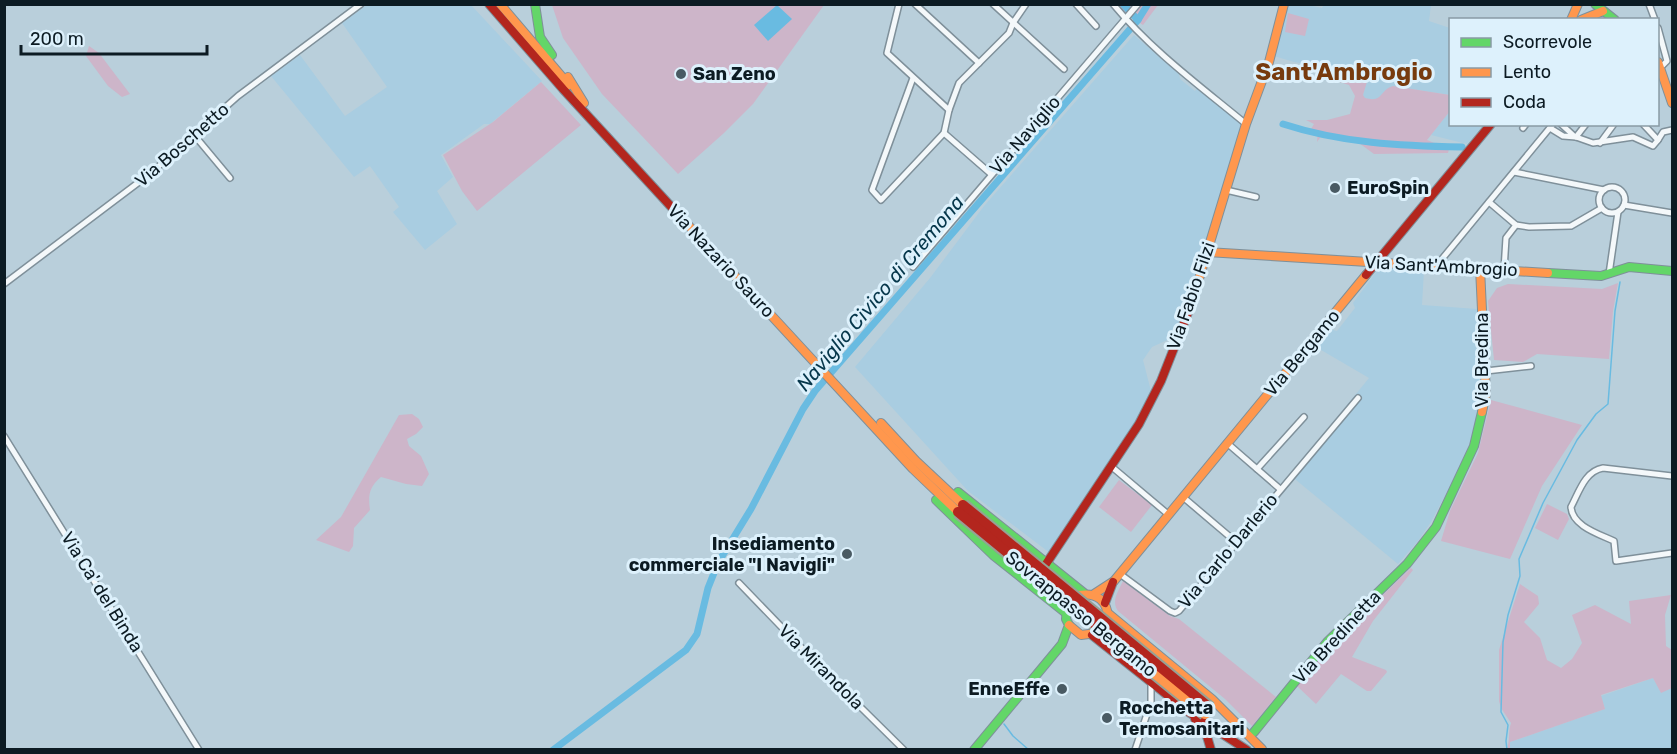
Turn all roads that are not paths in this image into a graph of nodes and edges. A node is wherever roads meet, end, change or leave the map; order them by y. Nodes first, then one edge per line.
1 (489, 4) edge
2 (500, 4) edge
3 (535, 4) edge
4 (899, 4) edge
5 (915, 4) edge
6 (993, 4) edge
7 (1026, 4) edge
8 (1076, 4) edge
9 (1113, 4) edge
10 (1284, 4) edge
11 (1590, 4) edge
12 (359, 5) edge
13 (1137, 6) edge
14 (1601, 7) edge
15 (1578, 11) edge
16 (1614, 18) edge
17 (1126, 20) junction
18 (1012, 23) junction
19 (1096, 26) dead end
20 (1659, 32) edge
21 (979, 63) junction
22 (1659, 65) edge
23 (1064, 69) dead end
24 (913, 78) junction
25 (584, 103) junction
26 (1672, 103) edge
27 (949, 110) junction
28 (1246, 124) junction
29 (1489, 126) edge
30 (1563, 126) edge
31 (1584, 126) edge
32 (1613, 126) edge
33 (1642, 126) edge
34 (1644, 126) edge
35 (1552, 127) edge
36 (1672, 130) edge
37 (944, 133) junction
38 (195, 136) junction
39 (1576, 137) junction
40 (1633, 137) junction
41 (1658, 140) junction
42 (1600, 143) junction
43 (1514, 172) junction
44 (991, 174) junction
45 (230, 178) dead end
46 (1226, 190) junction
47 (1604, 190) junction
48 (1256, 197) dead end
49 (1489, 202) junction
50 (1624, 205) junction
51 (1602, 208) junction
52 (1618, 212) junction
53 (1672, 213) edge
54 (1516, 225) junction
55 (1207, 252) junction
56 (1377, 263) junction
57 (1437, 266) junction
58 (913, 267) dead end
59 (1480, 268) junction
60 (1504, 270) junction
61 (1672, 271) edge
62 (1609, 274) junction
63 (4, 284) edge
64 (1531, 366) dead end
65 (1486, 371) junction
66 (834, 379) junction
67 (1358, 398) dead end
68 (1304, 417) dead end
69 (891, 435) junction
70 (4, 436) edge
71 (1227, 443) junction
72 (1112, 467) junction
73 (913, 469) junction
74 (1257, 469) junction
75 (1672, 476) edge
76 (1280, 489) junction
77 (1183, 497) junction
78 (961, 508) junction
79 (1169, 514) junction
80 (1236, 542) junction
81 (1423, 545) joint
82 (1672, 554) edge
83 (1048, 563) junction
84 (1117, 577) junction
85 (739, 583) dead end
86 (1031, 585) junction
87 (1089, 593) junction
88 (1107, 608) junction
89 (1066, 613) junction
90 (1069, 625) junction
91 (1080, 634) junction
92 (1092, 635) junction
93 (1135, 635) junction
94 (1062, 644) junction
95 (1118, 656) junction
96 (1151, 683) junction
97 (1162, 692) junction
98 (1150, 702) junction
99 (1208, 711) junction
100 (1190, 713) junction
101 (1254, 732) dead end
102 (1262, 749) edge
103 (199, 750) edge
104 (904, 750) edge
105 (974, 750) edge
106 (1135, 750) edge
107 (1212, 750) edge
108 (1248, 750) edge

1 - 66 main road, Via Nazario Sauro
2 - 25 main road, Via Nazario Sauro
3 - 25 main road
4 - 24 street
5 - 21 street
6 - 18 street
7 - 18 street
8 - 19 street
9 - 17 street
10 - 28 main road, Via Fabio Filzi
11 - 15 main road
12 - 38 street, Via Boschetto
13 - 17 street, Via Naviglio
14 - 15 main road
14 - 16 main road
17 - 28 street
17 - 44 street, Via Naviglio
18 - 21 street
18 - 23 street
20 - 22 street
21 - 27 street
22 - 26 main road
24 - 27 street
24 - 37 street
25 - 66 main road, Via Nazario Sauro
27 - 37 street
28 - 46 main road, Via Fabio Filzi
29 - 56 main road, Via Bergamo
30 - 39 street
31 - 39 street
32 - 42 street
33 - 40 street
34 - 41 street
35 - 39 street
35 - 43 street
36 - 41 street
37 - 44 street
38 - 45 street
38 - 63 street, Via Boschetto
39 - 42 street
40 - 41 street
40 - 42 street
43 - 47 street
43 - 49 street
44 - 58 street, Via Naviglio
46 - 48 street
46 - 55 main road, Via Fabio Filzi
47 - 50 street
47 - 51 street
49 - 54 street
49 - 57 street
50 - 52 street
50 - 53 street
51 - 52 street
51 - 54 street
52 - 62 street
54 - 60 street
55 - 56 main road, Via Sant'Ambrogio
55 - 72 main road, Via Fabio Filzi
56 - 57 main road, Via Sant'Ambrogio
56 - 71 main road, Via Bergamo
57 - 59 main road, Via Sant'Ambrogio
59 - 60 main road, Via Sant'Ambrogio
59 - 65 main road, Via Bredina
60 - 62 main road, Via Sant'Ambrogio
61 - 62 main road, Via Sant'Ambrogio
64 - 65 street
65 - 81 main road, Via Bredina
66 - 69 main road, Via Nazario Sauro
66 - 73 main road, Via Nazario Sauro
67 - 76 street
68 - 74 street
69 - 78 main road, Via Nazario Sauro
69 - 83 main road
70 - 103 street, Via Ca' del Binda
71 - 74 street, Via Carlo Darlerio
71 - 77 main road, Via Bergamo
72 - 79 street
72 - 83 main road, Via Fabio Filzi
73 - 78 main road, Via Nazario Sauro
73 - 86 main road
74 - 76 street, Via Carlo Darlerio
75 - 82 street
76 - 80 street, Via Carlo Darlerio
77 - 79 main road, Via Bergamo
77 - 80 street
78 - 99 main road, Sovrappasso Bergamo, bridge
79 - 84 main road, Via Bergamo
80 - 84 street, Via Carlo Darlerio
81 - 101 main road, Via Bredinetta
83 - 86 main road, Via Fabio Filzi
83 - 87 main road
84 - 87 main road, Via Bergamo
84 - 88 main road, Via Bergamo
85 - 104 street, Via Mirandola
86 - 89 main road
87 - 88 main road
87 - 89 main road, Via Bergamo
88 - 92 main road, Via Bergamo
88 - 93 main road
89 - 90 main road
90 - 91 main road
90 - 94 main road
91 - 92 main road
91 - 94 main road
92 - 95 main road
93 - 95 main road
93 - 102 main road
94 - 105 main road
95 - 96 main road
96 - 97 main road
96 - 98 street
97 - 98 street
97 - 100 main road
98 - 106 street
99 - 102 main road
99 - 108 main road
100 - 107 main road
100 - 108 main road

